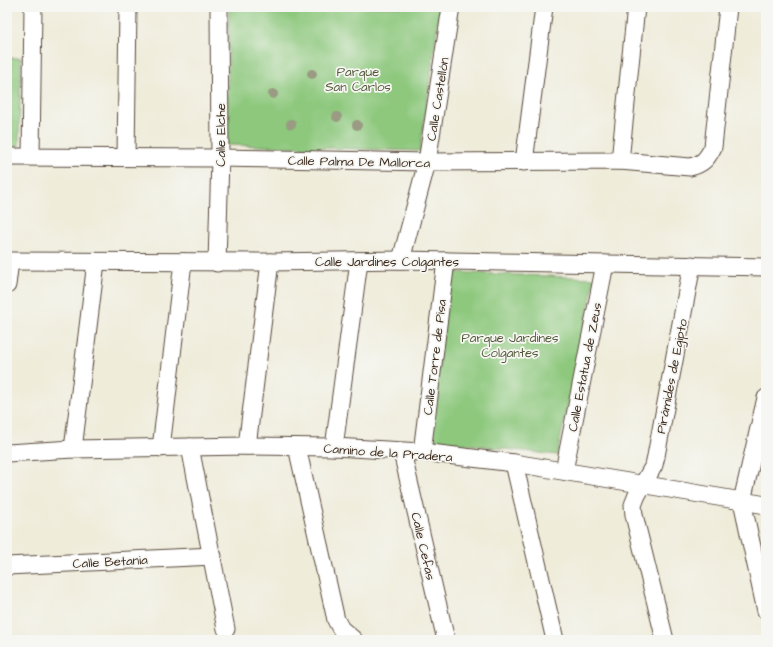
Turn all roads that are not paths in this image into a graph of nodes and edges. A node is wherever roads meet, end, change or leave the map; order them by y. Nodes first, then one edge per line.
1 (33, 7) edge
2 (128, 7) edge
3 (219, 7) edge
4 (451, 7) edge
5 (544, 7) edge
6 (636, 7) edge
7 (728, 7) edge
8 (31, 156) junction
9 (7, 157) edge
10 (126, 158) junction
11 (220, 158) junction
12 (427, 162) junction
13 (524, 162) junction
14 (620, 162) junction
15 (402, 260) junction
16 (9, 261) edge
17 (359, 261) junction
18 (446, 261) junction
19 (96, 262) junction
20 (183, 262) junction
21 (270, 262) junction
22 (216, 263) junction
23 (605, 264) junction
24 (692, 265) junction
25 (766, 267) edge
26 (7, 285) edge
27 (766, 398) edge
28 (247, 446) junction
29 (190, 447) junction
30 (297, 447) junction
31 (334, 447) junction
32 (161, 448) junction
33 (73, 449) junction
34 (402, 452) junction
35 (422, 452) junction
36 (7, 453) edge
37 (514, 463) junction
38 (564, 471) junction
39 (642, 485) junction
40 (742, 501) junction
41 (766, 505) edge
42 (213, 556) junction
43 (7, 566) edge
44 (766, 611) edge
45 (226, 629) dead end
46 (354, 640) edge
47 (446, 640) edge
48 (555, 640) edge
49 (665, 640) edge

1 - 8 street
2 - 10 street
3 - 11 street, Calle Elche
4 - 12 street, Calle Castellón
5 - 13 street
6 - 14 street
7 - 14 street, Calle Palma De Mallorca
8 - 9 street, Calle Palma De Mallorca
8 - 10 street, Calle Palma De Mallorca
10 - 11 street, Calle Palma De Mallorca
11 - 12 street, Calle Palma De Mallorca
11 - 22 street, Calle Elche
12 - 13 street, Calle Palma De Mallorca
12 - 15 street, Calle Castellón
13 - 14 street, Calle Palma De Mallorca
15 - 17 street, Calle Jardines Colgantes
15 - 18 street, Calle Jardines Colgantes
16 - 19 street, Calle Jardines Colgantes
16 - 26 street
17 - 21 street, Calle Jardines Colgantes
17 - 31 street
18 - 23 street, Calle Jardines Colgantes
18 - 35 street, Calle Torre de Pisa
19 - 20 street, Calle Jardines Colgantes
19 - 33 street
20 - 22 street, Calle Jardines Colgantes
20 - 32 street
21 - 22 street, Calle Jardines Colgantes
21 - 28 street
23 - 24 street, Calle Jardines Colgantes
23 - 38 street, Calle Estatua de Zeus
24 - 25 street, Calle Jardines Colgantes
24 - 39 street, Pirámides de Egipto
27 - 40 street
28 - 29 street, Camino de la Pradera
28 - 30 street, Camino de la Pradera
29 - 32 street, Camino de la Pradera
29 - 42 street
30 - 31 street, Camino de la Pradera
30 - 46 street
31 - 34 street, Camino de la Pradera
32 - 33 street, Camino de la Pradera
33 - 36 street, Camino de la Pradera
34 - 35 street, Camino de la Pradera
34 - 47 street, Calle Cefas
35 - 37 street, Camino de la Pradera
37 - 38 street, Camino de la Pradera
37 - 48 street
38 - 39 street, Camino de la Pradera
39 - 40 street, Camino de la Pradera
39 - 49 street, Pirámides de Egipto
40 - 41 street, Camino de la Pradera
40 - 44 street
42 - 43 street, Calle Betania
42 - 45 street

